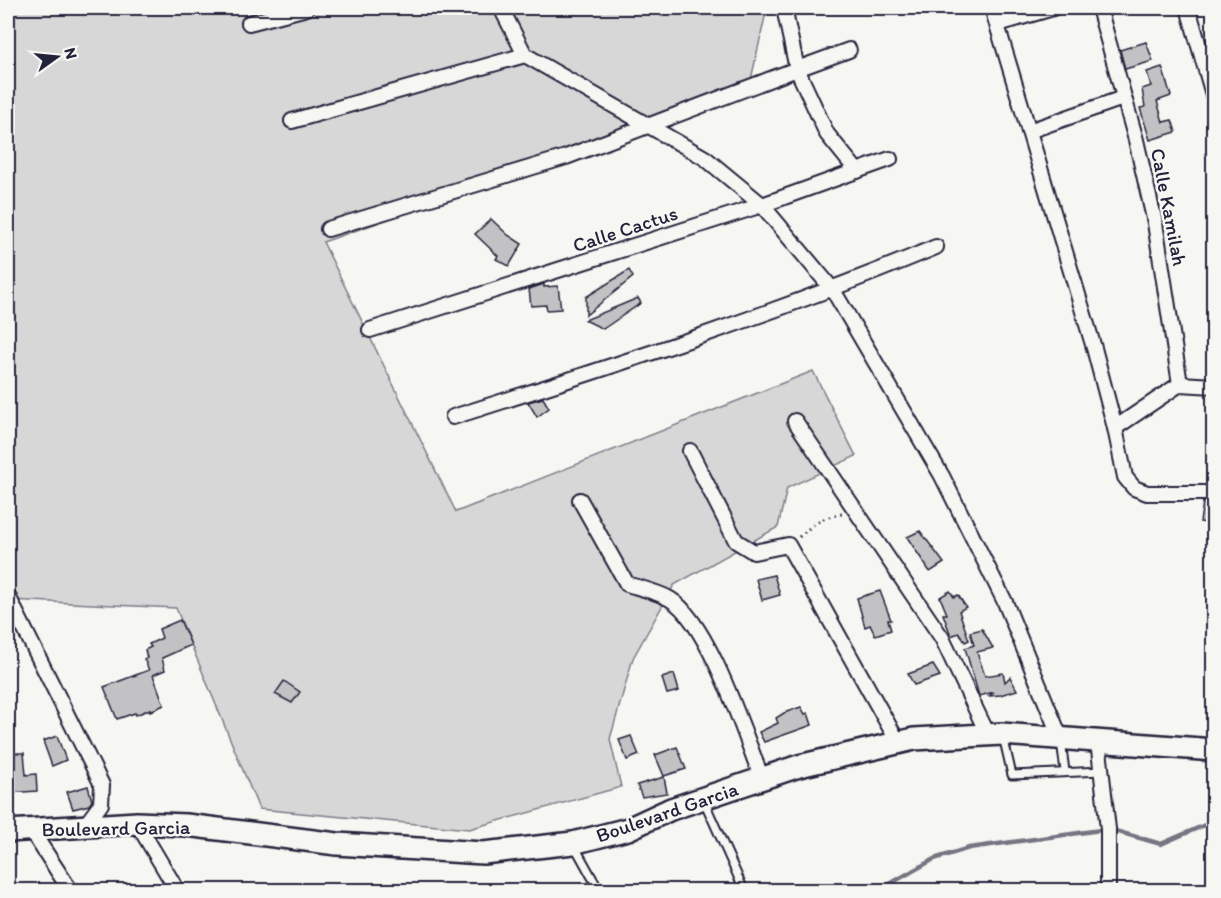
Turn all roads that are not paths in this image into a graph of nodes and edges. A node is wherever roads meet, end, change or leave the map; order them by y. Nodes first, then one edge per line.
1 (308, 8) edge
2 (501, 8) edge
3 (784, 8) edge
4 (992, 8) edge
5 (1053, 8) edge
6 (1099, 8) edge
7 (1188, 8) edge
8 (249, 23) dead end
9 (998, 24) junction
10 (849, 50) dead end
11 (525, 54) junction
12 (797, 69) junction
13 (1123, 98) junction
14 (1214, 98) edge
15 (292, 121) dead end
16 (645, 125) junction
17 (1029, 131) junction
18 (890, 159) dead end
19 (857, 171) junction
20 (762, 206) junction
21 (328, 229) dead end
22 (936, 247) dead end
23 (833, 290) junction
24 (370, 330) dead end
25 (1180, 384) junction
26 (1214, 386) edge
27 (453, 417) dead end
28 (795, 421) dead end
29 (1115, 428) junction
30 (690, 451) dead end
31 (1214, 493) edge
32 (580, 500) dead end
33 (8, 596) edge
34 (995, 734) junction
35 (1060, 737) junction
36 (1098, 741) junction
37 (898, 742) junction
38 (1214, 750) edge
39 (1065, 771) junction
40 (1102, 771) junction
41 (762, 779) junction
42 (703, 799) junction
43 (137, 824) junction
44 (84, 827) junction
45 (31, 830) junction
46 (8, 831) edge
47 (573, 843) junction
48 (70, 891) edge
49 (177, 891) edge
50 (598, 891) edge
51 (744, 891) edge
52 (1108, 891) edge

1 - 8 street
2 - 11 street
3 - 12 street
4 - 9 street
5 - 9 street
6 - 13 street, Calle Kamilah
7 - 14 street
9 - 17 street
10 - 12 street
11 - 15 street
11 - 16 street
12 - 16 street
12 - 19 street
13 - 17 street
13 - 25 street, Calle Kamilah
16 - 20 street
16 - 21 street
17 - 29 street
18 - 19 street, Calle Cactus
19 - 20 street, Calle Cactus
20 - 23 street
20 - 24 street, Calle Cactus
22 - 23 street
23 - 27 street
23 - 35 street
25 - 26 street
25 - 29 street
28 - 34 street
29 - 31 street
30 - 37 street
32 - 41 street
33 - 44 street
34 - 35 main road, Boulevard Garcia
34 - 37 main road, Boulevard Garcia
34 - 39 lane
35 - 36 main road, Boulevard Garcia
35 - 39 lane
36 - 38 main road, Boulevard Garcia
36 - 40 street
37 - 41 main road, Boulevard Garcia
39 - 40 lane
40 - 52 street
41 - 42 main road, Boulevard Garcia
42 - 47 main road, Boulevard Garcia
42 - 51 lane
43 - 44 main road, Boulevard Garcia
43 - 47 main road, Boulevard Garcia
43 - 49 street
44 - 45 main road, Boulevard Garcia
45 - 46 main road, Boulevard Garcia
45 - 48 street
47 - 50 lane

